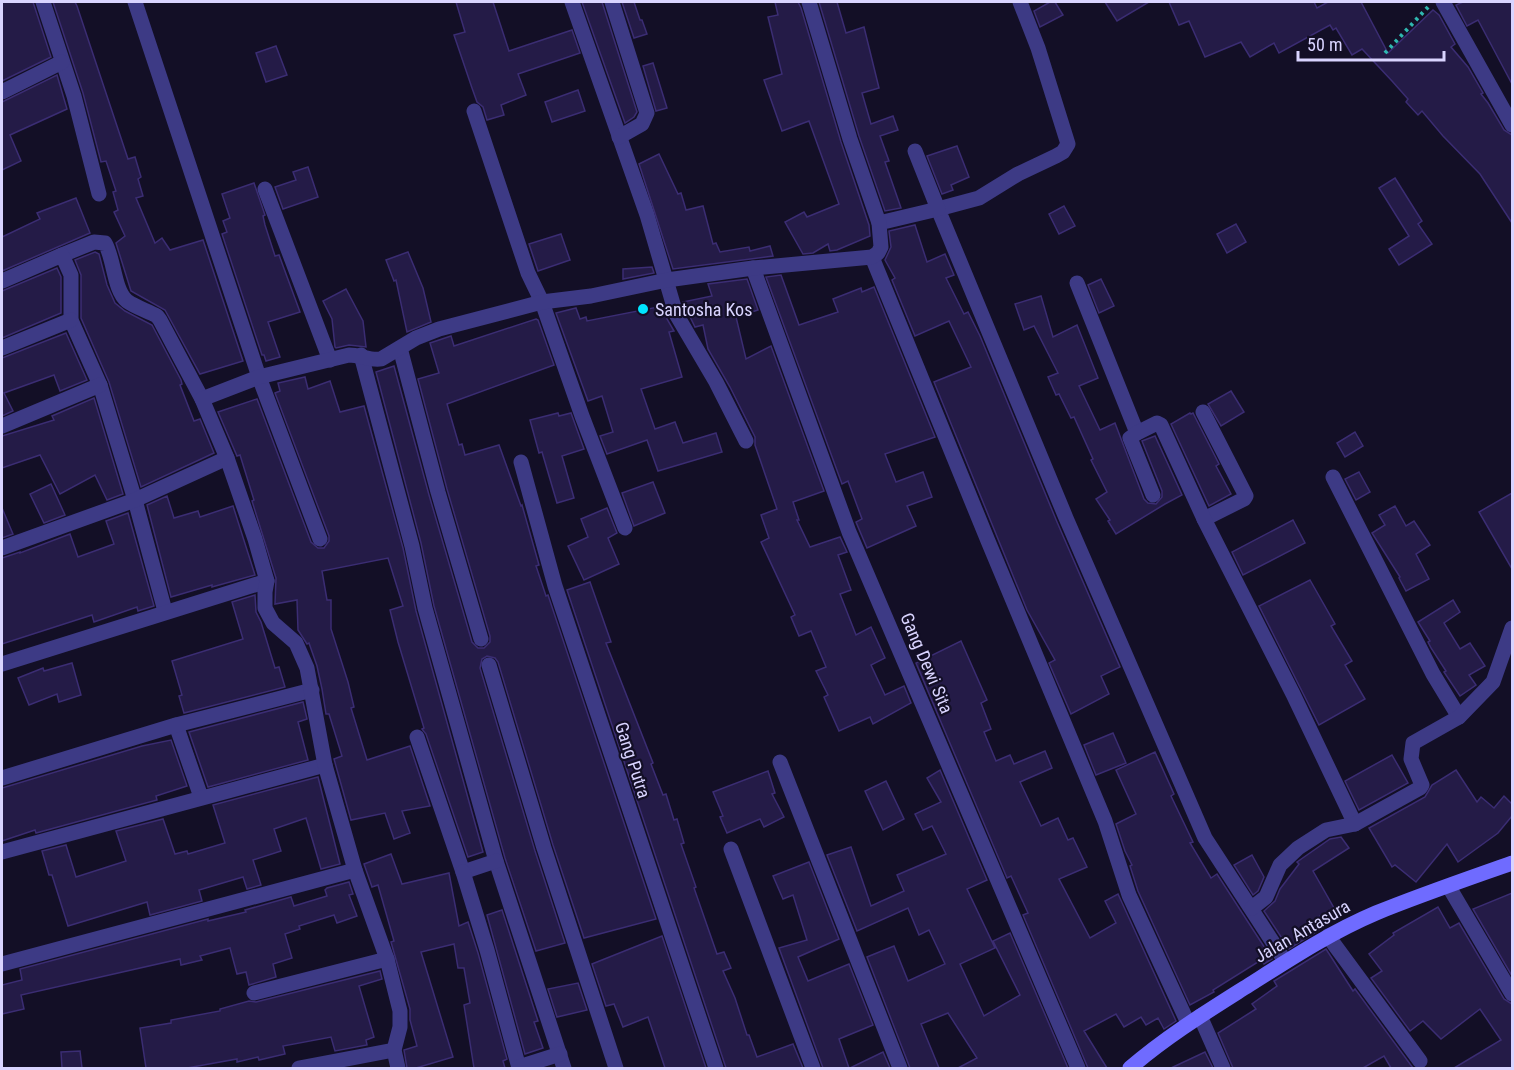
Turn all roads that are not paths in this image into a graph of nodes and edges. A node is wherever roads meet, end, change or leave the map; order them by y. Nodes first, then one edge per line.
1 (43, 2) edge
2 (135, 2) edge
3 (572, 2) edge
4 (612, 2) edge
5 (809, 2) edge
6 (1020, 2) edge
7 (1443, 2) edge
8 (63, 62) junction
9 (2, 92) edge
10 (474, 111) dead end
11 (1512, 125) edge
12 (619, 137) junction
13 (915, 151) dead end
14 (265, 189) dead end
15 (99, 194) dead end
16 (938, 209) junction
17 (879, 223) junction
18 (62, 255) junction
19 (872, 257) junction
20 (753, 268) junction
21 (667, 280) junction
22 (2, 281) edge
23 (1077, 283) dead end
24 (542, 302) junction
25 (71, 320) junction
26 (2, 348) edge
27 (399, 348) junction
28 (361, 355) junction
29 (330, 360) junction
30 (259, 377) junction
31 (100, 385) junction
32 (202, 399) junction
33 (1203, 412) dead end
34 (2, 426) edge
35 (1137, 433) junction
36 (746, 441) dead end
37 (227, 458) junction
38 (520, 462) dead end
39 (1334, 477) dead end
40 (1153, 495) dead end
41 (135, 500) junction
42 (1204, 519) junction
43 (625, 528) dead end
44 (321, 539) dead end
45 (2, 548) edge
46 (267, 580) junction
47 (165, 611) junction
48 (1512, 628) edge
49 (481, 639) dead end
50 (2, 664) edge
51 (489, 665) dead end
52 (312, 690) junction
53 (1459, 717) junction
54 (176, 725) junction
55 (417, 737) dead end
56 (780, 762) dead end
57 (325, 765) junction
58 (2, 778) edge
59 (201, 797) junction
60 (1355, 824) junction
61 (731, 849) dead end
62 (2, 852) edge
63 (496, 861) junction
64 (1512, 863) edge
65 (355, 870) junction
66 (463, 872) junction
67 (1449, 887) junction
68 (1252, 908) junction
69 (1328, 936) junction
70 (387, 958) junction
71 (1285, 961) junction
72 (2, 964) edge
73 (254, 993) dead end
74 (1512, 994) edge
75 (1194, 1020) junction
76 (394, 1050) junction
77 (562, 1061) edge
78 (1420, 1061) dead end
79 (299, 1068) edge
80 (398, 1068) edge
81 (519, 1068) edge
82 (616, 1068) edge
83 (716, 1068) edge
84 (813, 1068) edge
85 (900, 1068) edge
86 (1078, 1068) edge
87 (1130, 1068) edge
88 (1223, 1068) edge

1 - 8 street
2 - 30 street
3 - 12 street
4 - 12 street
5 - 17 street
6 - 16 street
7 - 11 street
8 - 9 street
8 - 15 street
10 - 24 street
12 - 21 street
13 - 16 street
14 - 29 street
16 - 17 street
16 - 68 street
17 - 19 street
18 - 22 street
18 - 25 street
18 - 32 street
19 - 20 street
19 - 75 street
20 - 21 street
20 - 86 street, Gang Dewi Sita
21 - 24 street
21 - 36 street
23 - 35 street
24 - 27 street
24 - 43 street
25 - 26 street
25 - 31 street
27 - 28 street
27 - 49 street
28 - 29 street
28 - 63 street
29 - 30 street
30 - 32 street
30 - 44 street
31 - 34 street
31 - 41 street
32 - 37 street
33 - 42 street
35 - 40 street
35 - 42 street
37 - 41 street
37 - 46 street
38 - 83 street, Gang Putra
39 - 53 street
41 - 45 street
41 - 47 street
42 - 60 street
46 - 47 street
46 - 52 street
47 - 50 street
48 - 53 street
51 - 82 street
52 - 54 street
52 - 57 street
53 - 60 street
54 - 58 street
54 - 59 street
55 - 66 street
56 - 85 street
57 - 59 street
57 - 65 street
59 - 62 street
60 - 68 street
61 - 84 street
63 - 66 street
63 - 77 street
64 - 67 main road, Jalan Antasura
65 - 70 street
65 - 72 street
66 - 81 street
67 - 69 main road, Jalan Antasura
67 - 74 street
68 - 71 street
69 - 71 main road, Jalan Antasura
69 - 78 street
70 - 73 street
70 - 76 street
71 - 75 main road, Jalan Antasura
75 - 87 main road, Jalan Antasura
75 - 88 street
76 - 79 street
76 - 80 street
77 - 81 street

